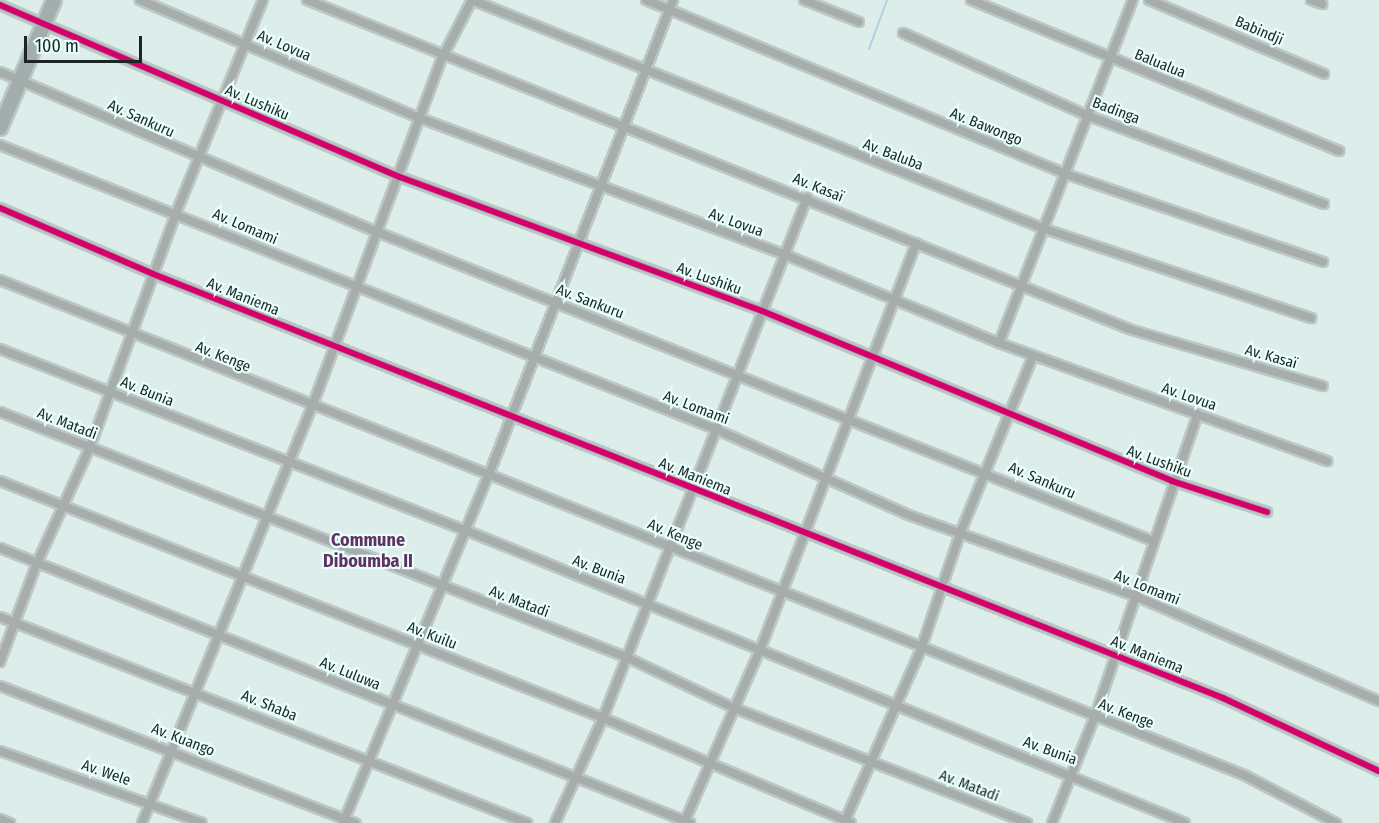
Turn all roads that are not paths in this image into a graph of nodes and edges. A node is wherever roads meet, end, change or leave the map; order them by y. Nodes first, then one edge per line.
1 (54, 0) edge
2 (140, 0) edge
3 (263, 0) edge
4 (307, 0) edge
5 (472, 0) edge
6 (646, 0) edge
7 (673, 0) edge
8 (804, 0) edge
9 (971, 0) edge
10 (1133, 0) edge
11 (1149, 0) edge
12 (1311, 0) edge
13 (1322, 4) dead end
14 (0, 5) edge
15 (669, 9) junction
16 (45, 22) junction
17 (859, 22) dead end
18 (903, 33) dead end
19 (245, 44) junction
20 (442, 58) junction
21 (1110, 58) junction
22 (0, 72) edge
23 (643, 73) junction
24 (1324, 74) dead end
25 (20, 80) junction
26 (222, 100) junction
27 (1086, 115) junction
28 (422, 119) junction
29 (0, 128) edge
30 (620, 128) junction
31 (0, 146) edge
32 (1339, 151) dead end
33 (198, 158) junction
34 (1064, 173) junction
35 (400, 177) junction
36 (598, 188) junction
37 (807, 198) junction
38 (1324, 204) dead end
39 (0, 208) edge
40 (176, 213) junction
41 (1042, 228) junction
42 (377, 232) junction
43 (916, 243) junction
44 (576, 245) junction
45 (788, 256) junction
46 (1323, 262) dead end
47 (153, 274) junction
48 (0, 280) edge
49 (1021, 284) junction
50 (354, 288) junction
51 (894, 301) junction
52 (554, 302) junction
53 (762, 311) junction
54 (1311, 318) dead end
55 (134, 335) junction
56 (999, 343) junction
57 (332, 345) junction
58 (0, 349) edge
59 (1033, 356) junction
60 (531, 358) junction
61 (873, 360) junction
62 (739, 375) junction
63 (1323, 386) dead end
64 (110, 392) junction
65 (312, 407) junction
66 (0, 412) edge
67 (508, 414) junction
68 (1198, 414) junction
69 (1008, 415) junction
70 (848, 416) junction
71 (713, 428) junction
72 (90, 447) junction
73 (1327, 460) dead end
74 (289, 462) junction
75 (987, 473) junction
76 (488, 477) junction
77 (827, 478) junction
78 (0, 481) edge
79 (1172, 481) junction
80 (690, 487) junction
81 (63, 505) junction
82 (1267, 512) dead end
83 (268, 517) junction
84 (465, 530) junction
85 (961, 531) junction
86 (804, 533) junction
87 (1153, 541) junction
88 (0, 548) edge
89 (669, 548) junction
90 (37, 562) junction
91 (242, 576) junction
92 (443, 587) junction
93 (940, 588) junction
94 (782, 593) junction
95 (1135, 596) junction
96 (646, 603) junction
97 (0, 617) edge
98 (15, 623) junction
99 (219, 636) junction
100 (415, 644) junction
101 (921, 649) junction
102 (760, 650) junction
103 (1113, 655) junction
104 (627, 658) junction
105 (0, 662) edge
106 (0, 686) edge
107 (199, 692) junction
108 (1379, 701) edge
109 (389, 705) junction
110 (734, 708) junction
111 (896, 708) junction
112 (1095, 716) junction
113 (603, 718) junction
114 (173, 750) junction
115 (0, 751) edge
116 (369, 760) junction
117 (870, 763) junction
118 (710, 765) junction
119 (1379, 771) edge
120 (1072, 773) junction
121 (574, 776) junction
122 (151, 803) junction
123 (0, 819) edge
124 (344, 821) edge
125 (686, 822) edge
126 (846, 822) edge
127 (10, 823) edge
128 (142, 823) edge
129 (202, 823) edge
130 (355, 823) edge
131 (527, 823) edge
132 (555, 823) edge
133 (1027, 823) edge
134 (1052, 823) edge
135 (1185, 823) edge
136 (1336, 823) edge

1 - 16 highway
2 - 19 street, Av. Lovua
3 - 19 street
4 - 20 street, Av. Kasaï
5 - 20 street
5 - 23 street, Av. Baluba
6 - 15 street, Av. Bawongo
7 - 15 street
8 - 17 street
9 - 21 street, Balualua
10 - 21 street
11 - 24 street, Babindji
12 - 13 street
14 - 16 street, Av. Lushiku
15 - 23 street
15 - 34 street, Av. Bawongo
16 - 25 highway
16 - 26 street, Av. Lushiku
18 - 27 street, Badinga
19 - 26 street
19 - 28 street, Av. Lovua
20 - 28 street
20 - 30 street, Av. Kasaï
21 - 27 street
21 - 32 street, Balualua
22 - 25 street, Av. Sankuru
23 - 30 street
23 - 41 street, Av. Baluba
25 - 29 highway
25 - 33 street, Av. Sankuru
26 - 33 street
26 - 35 street, Av. Lushiku
27 - 34 street
27 - 38 street, Badinga
28 - 35 street
28 - 36 street, Av. Lovua
30 - 36 street
30 - 37 street, Av. Kasaï
31 - 40 street, Av. Lomami
33 - 40 street
33 - 42 street, Av. Sankuru
34 - 41 street
34 - 46 street, Av. Bawongo
35 - 42 street
35 - 44 street, Av. Lushiku
36 - 44 street
36 - 45 street, Av. Lovua
37 - 43 street, Av. Kasaï
37 - 45 street
39 - 47 street, Av. Maniema
40 - 47 street
40 - 50 street, Av. Lomami
41 - 49 street
41 - 54 street, Av. Baluba
42 - 50 street
42 - 52 street, Av. Sankuru
43 - 49 street, Av. Kasaï
43 - 51 street
44 - 52 street
44 - 53 street, Av. Lushiku
45 - 51 street, Av. Lovua
45 - 53 street
47 - 55 street
47 - 57 street, Av. Maniema
48 - 55 street, Av. Kenge
49 - 56 street
49 - 63 street, Av. Kasaï
50 - 57 street
50 - 60 street, Av. Lomami
51 - 56 street, Av. Lovua
51 - 61 street
52 - 60 street
52 - 62 street, Av. Sankuru
53 - 61 street, Av. Lushiku
53 - 62 street
55 - 64 street
55 - 65 street, Av. Kenge
56 - 59 street, Av. Lovua
57 - 65 street
57 - 67 street, Av. Maniema
58 - 64 street, Av. Bunia
59 - 68 street, Av. Lovua
59 - 69 street
60 - 67 street
60 - 71 street, Av. Lomami
61 - 69 street, Av. Lushiku
61 - 70 street
62 - 70 street, Av. Sankuru
62 - 71 street
64 - 72 street
64 - 74 street, Av. Bunia
65 - 74 street
65 - 76 street, Av. Kenge
66 - 72 street, Av. Matadi
67 - 76 street
67 - 80 street, Av. Maniema
68 - 73 street, Av. Lovua
68 - 79 street
69 - 75 street
69 - 79 street, Av. Lushiku
70 - 75 street, Av. Sankuru
70 - 77 street
71 - 77 street, Av. Lomami
71 - 80 street
72 - 81 street
72 - 83 street, Av. Matadi
74 - 83 street
74 - 84 street, Av. Bunia
75 - 85 street
75 - 87 street, Av. Sankuru
76 - 84 street
76 - 89 street, Av. Kenge
77 - 85 street, Av. Lomami
77 - 86 street
78 - 81 street, Av. Kuilu
79 - 82 street, Av. Lushiku
79 - 87 street
80 - 86 street, Av. Maniema
80 - 89 street
81 - 90 street
81 - 91 street, Av. Kuilu
83 - 91 street
83 - 92 street, Av. Matadi
84 - 92 street
84 - 96 street, Av. Bunia
85 - 93 street
85 - 95 street, Av. Lomami
86 - 93 street, Av. Maniema
86 - 94 street
87 - 95 street
88 - 90 street, Av. Luluwa
89 - 94 street, Av. Kenge
89 - 96 street
90 - 98 street
90 - 99 street, Av. Luluwa
91 - 99 street
91 - 100 street, Av. Kuilu
92 - 100 street
92 - 104 street, Av. Matadi
93 - 101 street
93 - 103 street, Av. Maniema
94 - 101 street, Av. Kenge
94 - 102 street
95 - 103 street
95 - 108 street, Av. Lomami
96 - 102 street, Av. Bunia
96 - 104 street
97 - 98 street, Av. Shaba
98 - 105 street
98 - 107 street, Av. Shaba
99 - 107 street
99 - 109 street, Av. Luluwa
100 - 109 street
100 - 113 street, Av. Kuilu
101 - 111 street
101 - 112 street, Av. Kenge
102 - 110 street
102 - 111 street, Av. Bunia
103 - 112 street
103 - 119 street, Av. Maniema
104 - 110 street, Av. Matadi
104 - 113 street
106 - 114 street, Av. Kuango
107 - 114 street
107 - 116 street, Av. Shaba
109 - 116 street
109 - 121 street, Av. Luluwa
110 - 117 street, Av. Matadi
110 - 118 street
111 - 117 street
111 - 120 street, Av. Bunia
112 - 120 street
112 - 136 street, Av. Kenge
113 - 118 street, Av. Kuilu
113 - 121 street
114 - 122 street
114 - 124 street, Av. Kuango
115 - 122 street, Av. Wele
116 - 124 street
116 - 131 street, Av. Shaba
117 - 126 street
117 - 133 street, Av. Matadi
118 - 125 street
118 - 126 street, Av. Kuilu
120 - 134 street
120 - 135 street, Av. Bunia
121 - 125 street, Av. Luluwa
121 - 132 street
122 - 128 street
122 - 129 street, Av. Wele
123 - 127 street
124 - 130 street, Av. Kuango

